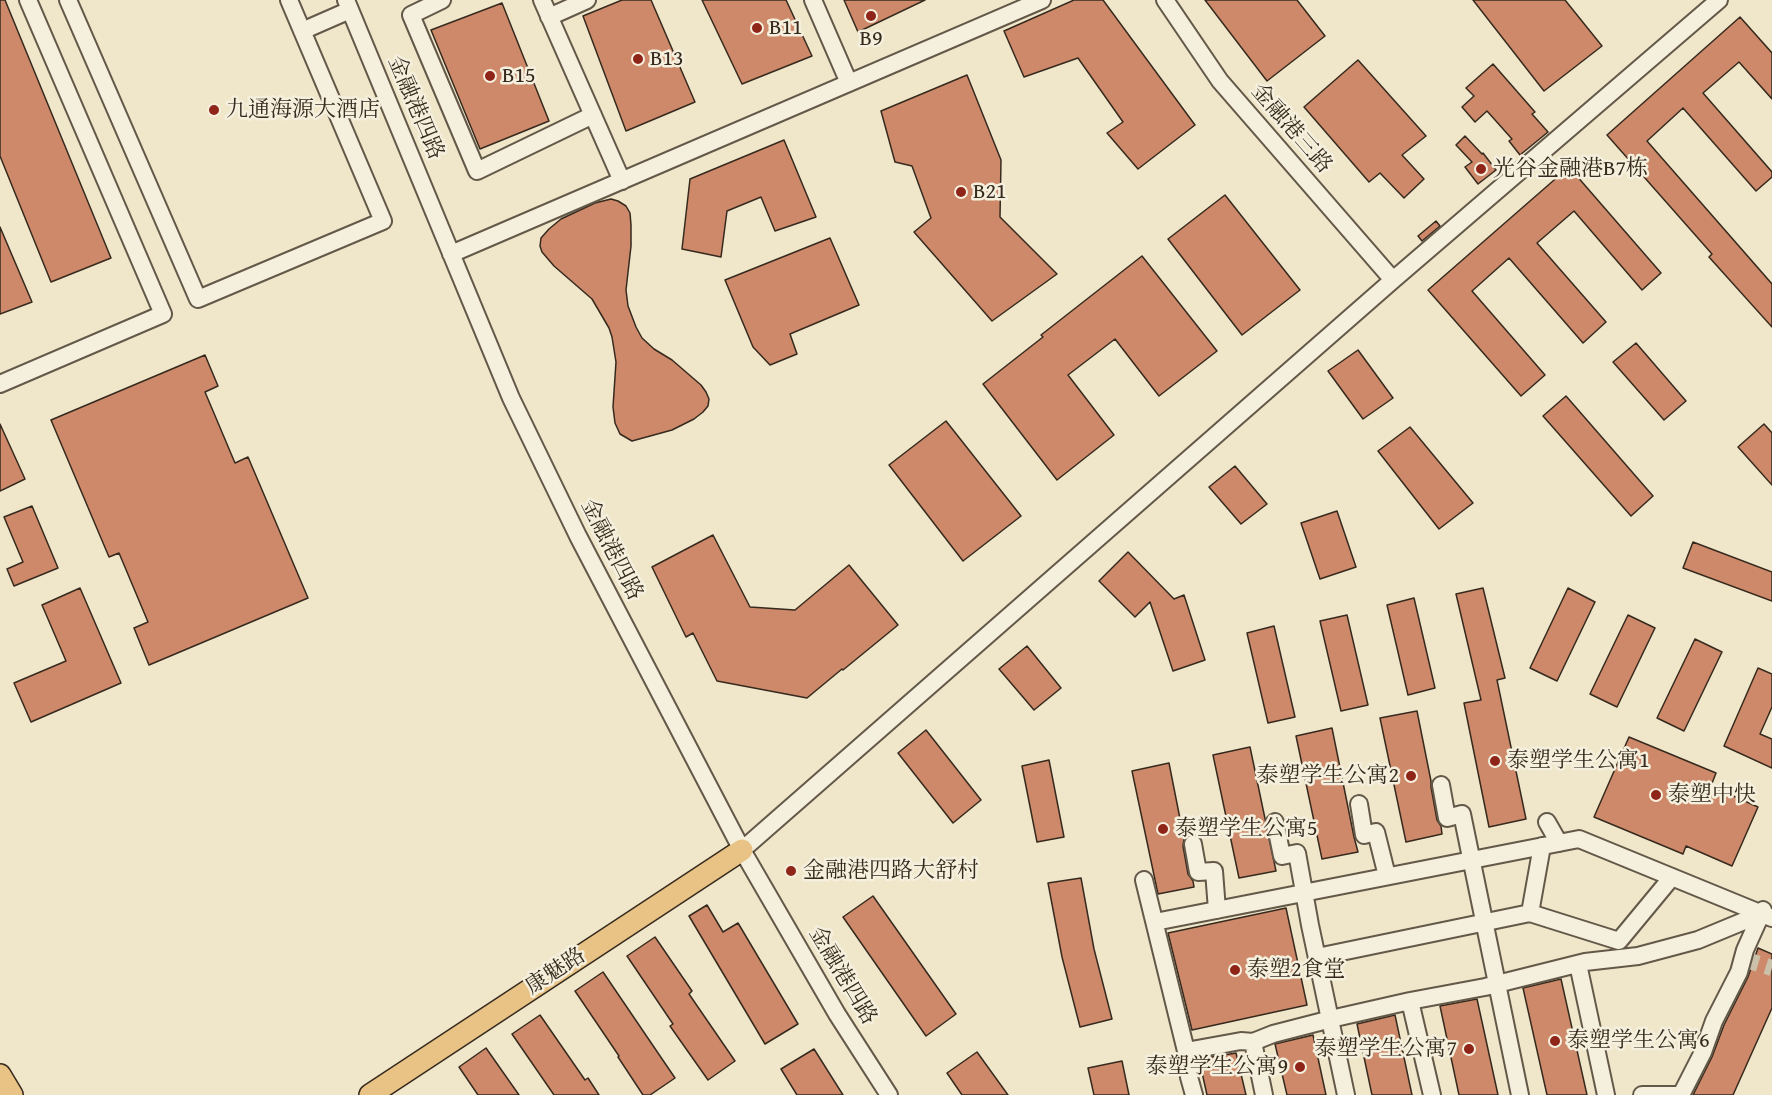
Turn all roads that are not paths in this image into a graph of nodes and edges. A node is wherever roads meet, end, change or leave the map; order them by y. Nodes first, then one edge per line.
1 (28, 0) edge
2 (68, 0) edge
3 (289, 0) edge
4 (442, 0) edge
5 (542, 0) edge
6 (587, 0) edge
7 (813, 0) edge
8 (1042, 0) edge
9 (1166, 0) edge
10 (1719, 0) edge
11 (348, 5) edge
12 (549, 17) junction
13 (302, 31) junction
14 (849, 83) junction
15 (593, 115) junction
16 (622, 181) junction
17 (452, 254) junction
18 (1393, 280) junction
19 (0, 384) edge
20 (1441, 785) dead end
21 (1359, 804) dead end
22 (1275, 822) dead end
23 (1547, 822) dead end
24 (1559, 843) junction
25 (1193, 844) dead end
26 (1542, 846) junction
27 (742, 850) junction
28 (1472, 860) junction
29 (1388, 876) junction
30 (1672, 877) junction
31 (1144, 880) dead end
32 (1303, 893) junction
33 (1217, 909) junction
34 (1766, 912) edge
35 (1530, 913) junction
36 (1155, 922) junction
37 (1485, 922) junction
38 (1317, 957) junction
39 (1578, 964) junction
40 (1497, 984) junction
41 (1410, 1001) junction
42 (1329, 1019) junction
43 (1253, 1042) junction
44 (1186, 1051) junction
45 (0, 1075) edge
46 (12, 1095) edge
47 (370, 1095) edge
48 (890, 1095) edge
49 (1194, 1095) edge
50 (1264, 1095) edge
51 (1346, 1095) edge
52 (1432, 1095) edge
53 (1520, 1095) edge
54 (1606, 1095) edge
55 (1642, 1095) edge
56 (1676, 1095) edge
57 (1681, 1095) edge

1 - 19 street
2 - 13 street
3 - 13 street
4 - 15 street
5 - 12 street
6 - 12 street
7 - 14 street
8 - 14 street
9 - 18 street, 金融港三路
10 - 18 street
11 - 13 street
11 - 17 street, 金融港四路
12 - 15 street
14 - 16 street
15 - 16 street
16 - 17 street
17 - 27 street, 金融港四路
18 - 27 street
20 - 28 street
21 - 29 street
22 - 32 street
23 - 24 street
24 - 26 street
24 - 30 street
25 - 33 street
26 - 28 street
26 - 35 street
27 - 47 main road, 康魅路
27 - 48 street, 金融港四路
28 - 29 street
28 - 37 street
29 - 32 street
30 - 34 street
30 - 35 street
31 - 36 street
32 - 33 street
32 - 38 street
33 - 36 street
34 - 39 street
34 - 57 street
35 - 37 street
36 - 44 street
37 - 38 street
37 - 40 street
38 - 42 street
39 - 40 street
39 - 54 street
40 - 41 street
40 - 53 street
41 - 42 street
41 - 52 street
42 - 43 street
42 - 51 street
43 - 44 street
43 - 50 street
44 - 49 street
45 - 46 main road
55 - 56 street

